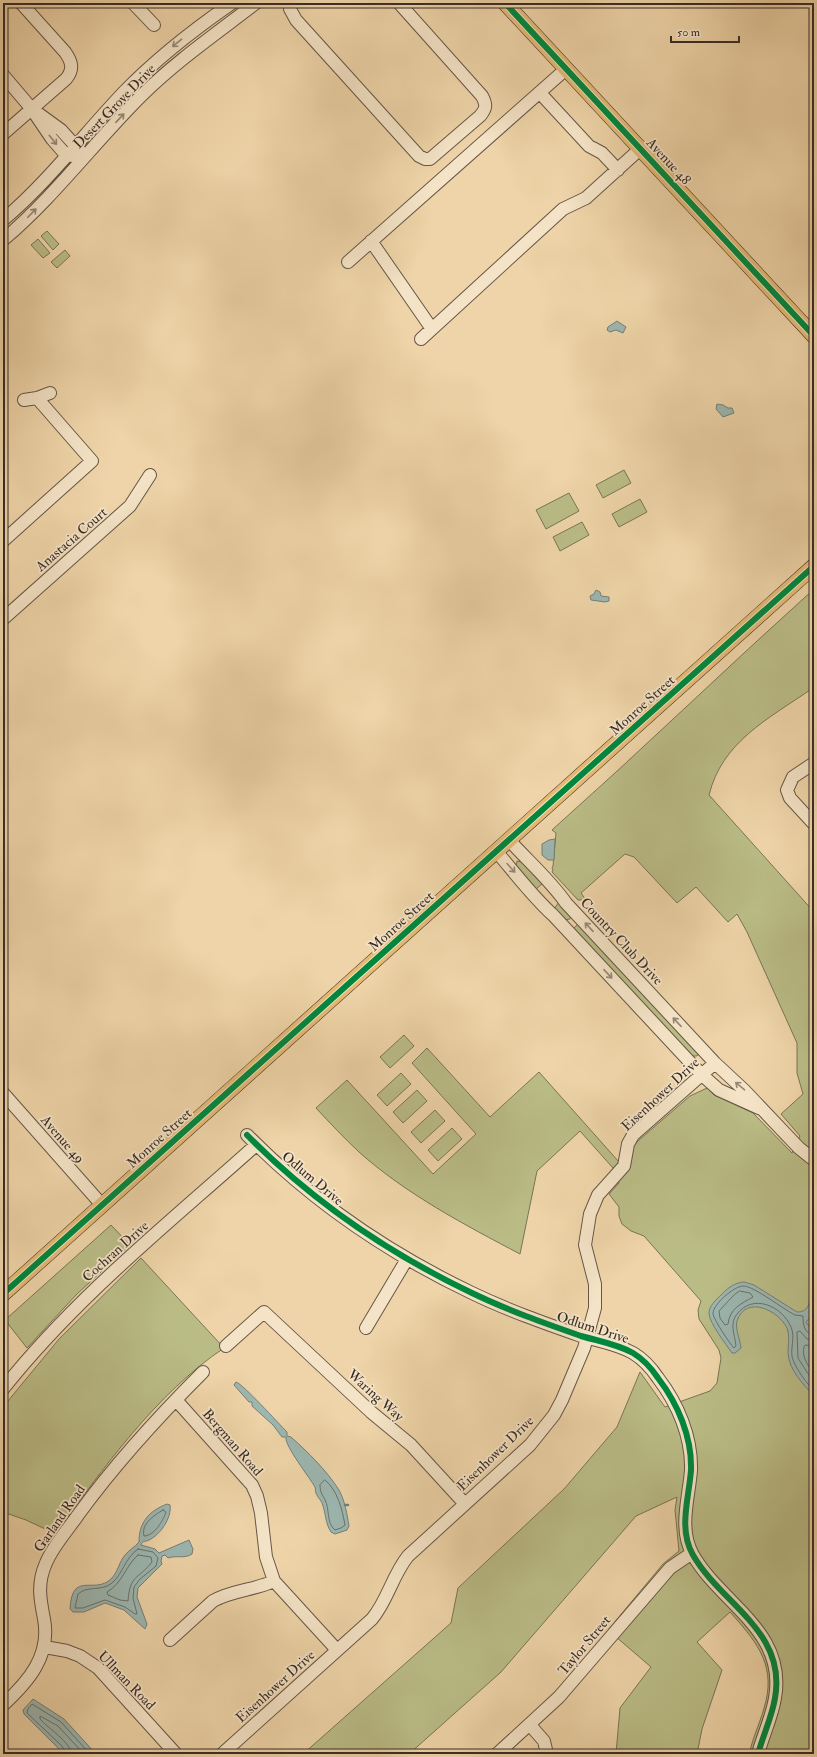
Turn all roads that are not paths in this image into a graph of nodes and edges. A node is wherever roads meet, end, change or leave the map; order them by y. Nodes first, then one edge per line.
1 (21, 3) edge
2 (133, 3) edge
3 (232, 3) edge
4 (256, 3) edge
5 (291, 3) edge
6 (399, 3) edge
7 (506, 3) edge
8 (154, 25) dead end
9 (566, 68) junction
10 (3, 75) edge
11 (540, 93) junction
12 (32, 108) junction
13 (3, 134) edge
14 (76, 145) junction
15 (640, 149) junction
16 (66, 155) junction
17 (84, 158) junction
18 (615, 173) junction
19 (3, 220) edge
20 (3, 240) edge
21 (372, 241) junction
22 (348, 262) dead end
23 (432, 329) junction
24 (814, 336) edge
25 (421, 339) dead end
26 (50, 393) dead end
27 (37, 398) junction
28 (24, 400) dead end
29 (150, 475) dead end
30 (3, 541) edge
31 (814, 566) edge
32 (3, 619) edge
33 (814, 763) edge
34 (814, 824) edge
35 (509, 840) junction
36 (496, 852) junction
37 (715, 1062) junction
38 (701, 1074) junction
39 (3, 1093) edge
40 (764, 1110) junction
41 (247, 1135) dead end
42 (256, 1145) junction
43 (814, 1160) edge
44 (102, 1205) junction
45 (407, 1259) junction
46 (3, 1294) edge
47 (366, 1328) dead end
48 (586, 1338) junction
49 (226, 1346) dead end
50 (204, 1372) dead end
51 (3, 1389) edge
52 (176, 1400) junction
53 (465, 1504) junction
54 (692, 1553) junction
55 (274, 1581) junction
56 (170, 1640) dead end
57 (45, 1647) junction
58 (337, 1650) junction
59 (3, 1705) edge
60 (530, 1725) junction
61 (176, 1754) edge
62 (222, 1754) edge
63 (497, 1754) edge
64 (547, 1754) edge
65 (758, 1754) edge

1 - 12 street
2 - 8 street
3 -> 14 street, Desert Grove Drive
17 -> 4 street, Desert Grove Drive
5 - 6 street
7 - 9 main road, Avenue 48
9 - 11 street
9 - 15 main road, Avenue 48
10 - 12 street
11 - 18 street
11 - 21 street
12 - 13 street
12 - 14 street
12 -> 16 street
14 - 16 street, Desert Grove Drive
14 - 17 street
15 - 18 street
15 - 24 main road, Avenue 48
16 - 17 street
16 - 19 street, Desert Grove Drive
20 -> 17 street, Desert Grove Drive
18 - 23 street
21 - 22 street
21 - 23 street
23 - 25 street
26 - 27 street
27 - 28 street
27 - 30 street
29 - 32 street, Anastacia Court
31 - 35 main road, Monroe Street
33 - 34 street
35 - 36 main road, Monroe Street
37 -> 35 street, Country Club Drive
36 -> 38 street
36 - 44 main road, Monroe Street
37 - 38 street, Eisenhower Drive
40 -> 37 street, Country Club Drive
38 - 40 street
38 - 48 street, Eisenhower Drive
39 - 44 street, Avenue 49
40 - 43 street, Country Club Drive
41 - 42 street, Odlum Drive
42 - 45 street, Odlum Drive
42 - 51 street, Cochran Drive
44 - 46 main road, Monroe Street
45 - 47 street
45 - 48 street, Odlum Drive
48 - 53 street, Eisenhower Drive
48 - 54 street, Odlum Drive
49 - 53 street, Waring Way
50 - 52 street, Garland Road
52 - 55 street, Bergman Road
52 - 57 street, Garland Road
53 - 58 street, Eisenhower Drive
54 - 60 street, Taylor Street
54 - 65 street, Odlum Drive
55 - 56 street
55 - 58 street, Bergman Road
57 - 59 street, Garland Road
57 - 61 street, Ullman Road
58 - 62 street, Eisenhower Drive
60 - 63 street, Taylor Street
60 - 64 street

